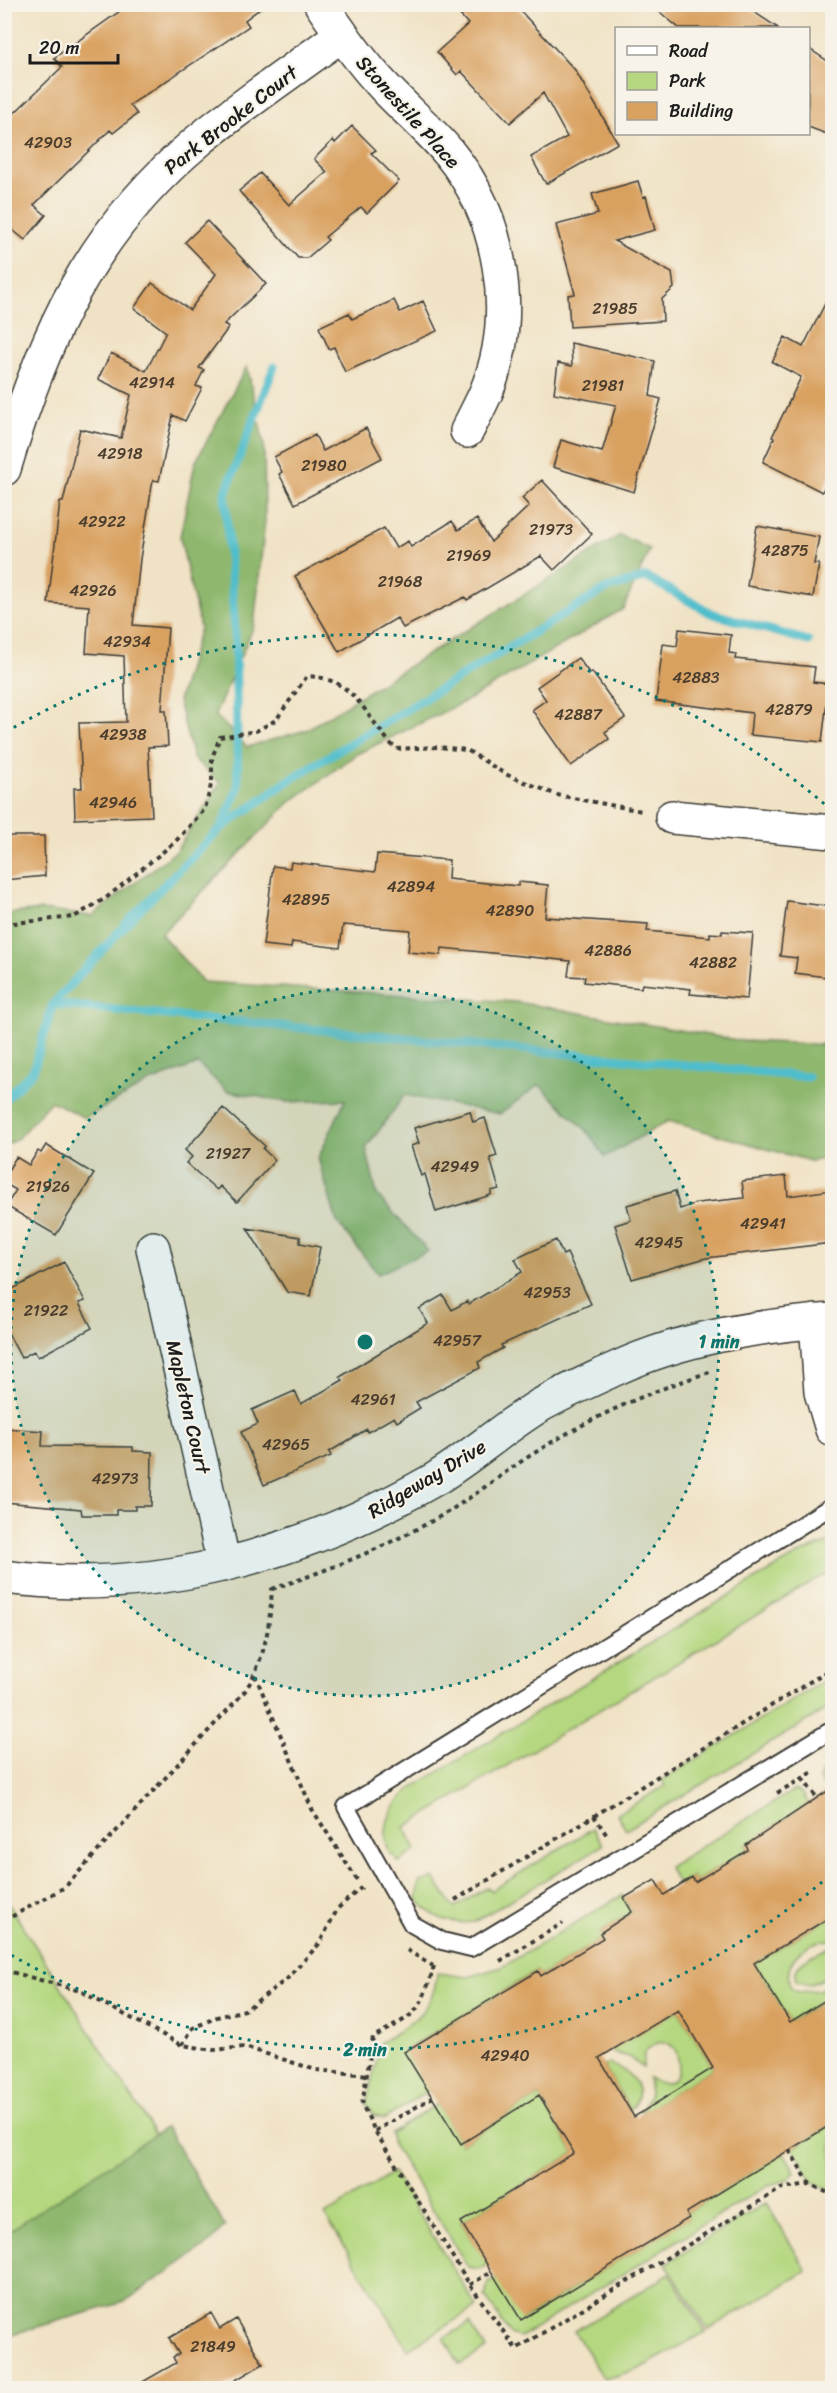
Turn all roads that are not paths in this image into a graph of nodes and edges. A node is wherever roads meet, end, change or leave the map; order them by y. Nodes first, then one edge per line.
1 (321, 4) edge
2 (341, 35) junction
3 (467, 431) dead end
4 (4, 469) edge
5 (672, 817) road end
6 (832, 832) edge
7 (153, 1248) dead end
8 (824, 1320) edge
9 (832, 1429) edge
10 (832, 1506) edge
11 (224, 1566) junction
12 (4, 1577) edge
13 (832, 1730) edge

1 - 2 street, Stonestile Place
2 - 3 street, Stonestile Place
2 - 4 street, Park Brooke Court
5 - 6 street
7 - 11 street, Mapleton Court
8 - 9 street
8 - 11 street, Ridgeway Drive
10 - 13 lane
11 - 12 street, Ridgeway Drive

